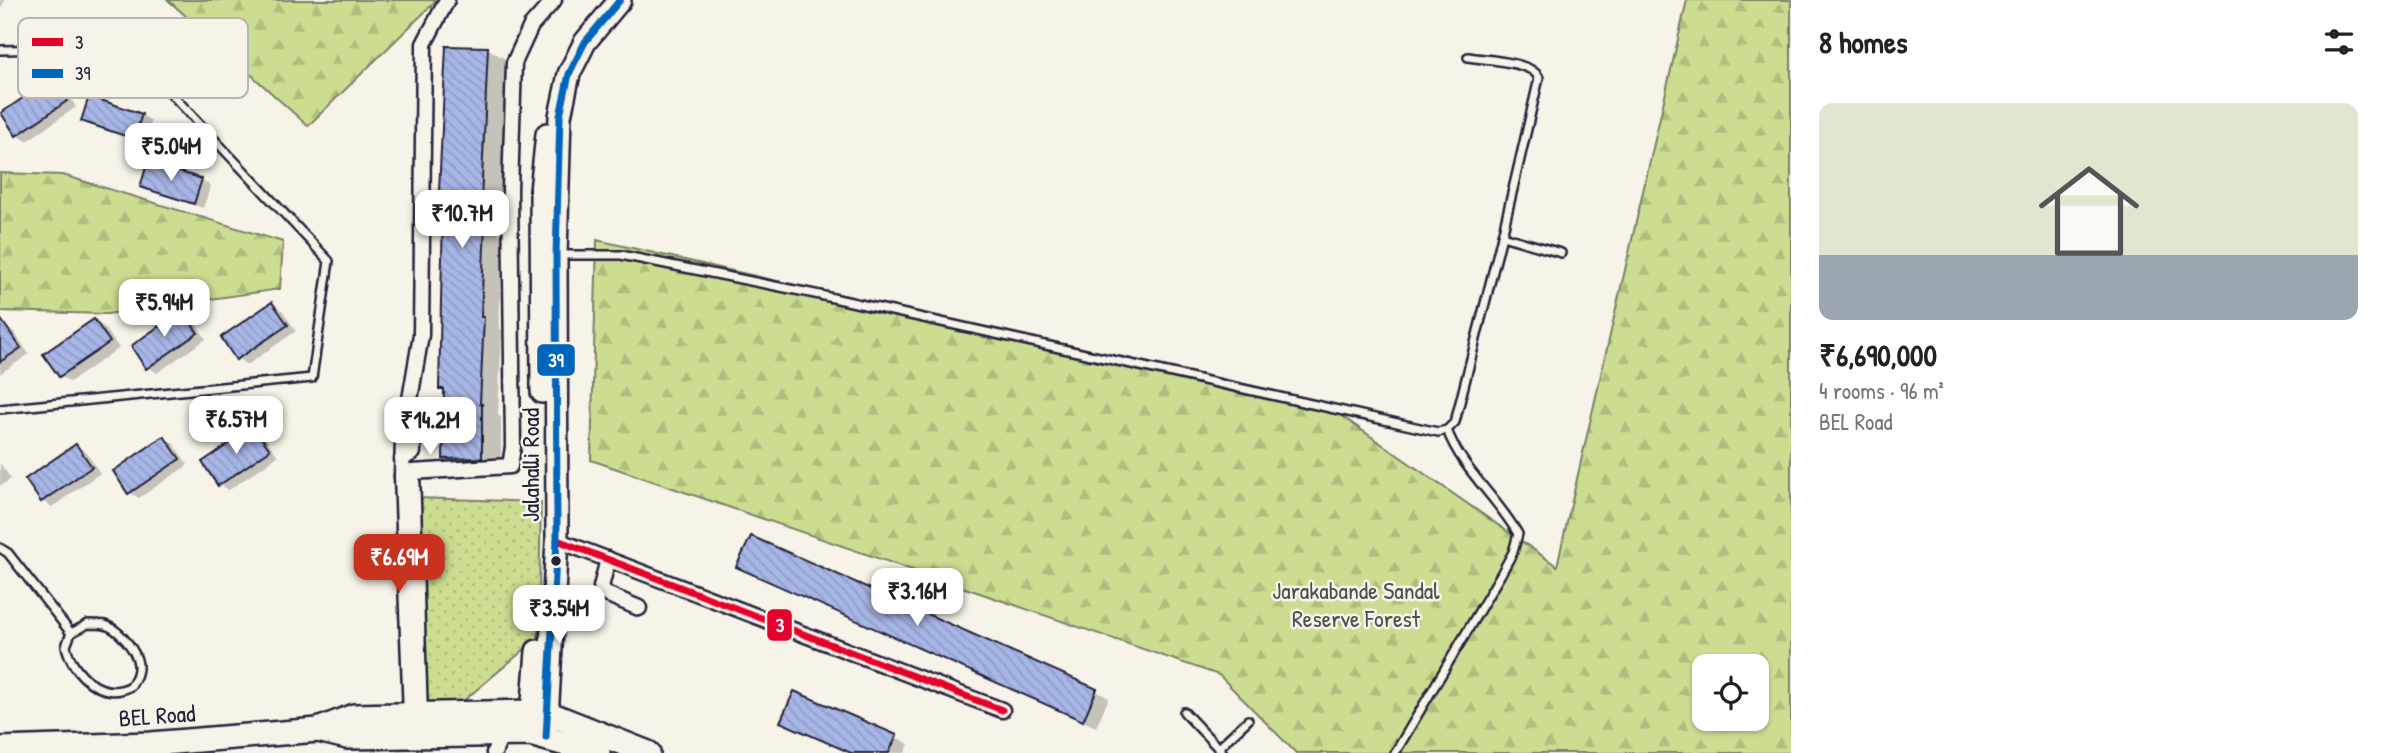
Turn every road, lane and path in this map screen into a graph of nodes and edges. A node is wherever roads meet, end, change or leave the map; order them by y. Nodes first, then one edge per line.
1 (447, 0) edge
2 (554, 0) edge
3 (612, 0) edge
4 (620, 0) edge
5 (0, 50) edge
6 (18, 50) edge
7 (1468, 57) dead end
8 (175, 98) edge
9 (1502, 236) junction
10 (1561, 253) dead end
11 (556, 255) junction
12 (0, 409) edge
13 (413, 430) dead end
14 (1447, 430) junction
15 (402, 459) junction
16 (407, 474) junction
17 (557, 540) junction
18 (0, 548) edge
19 (608, 559) junction
20 (639, 608) dead end
21 (71, 633) junction
22 (1002, 710) dead end
23 (1184, 712) dead end
24 (415, 715) junction
25 (1248, 720) dead end
26 (318, 730) junction
27 (547, 732) edge
28 (498, 743) edge
29 (0, 749) edge
30 (155, 749) edge
31 (70, 750) edge
32 (1220, 750) edge
33 (598, 753) edge
34 (648, 753) edge
35 (1395, 753) edge

1 - 15 street
2 - 16 street
3 - 27 main road, Jalahalli Road
4 - 11 main road, Jalahalli Road
5 - 6 lane
7 - 9 lane
8 - 12 lane
9 - 10 lane
9 - 14 lane
11 - 14 lane
11 - 17 main road, Jalahalli Road
13 - 15 street
14 - 35 lane
15 - 16 street
16 - 24 street
17 - 19 street
17 - 27 main road, Jalahalli Road
18 - 21 lane
19 - 20 street
19 - 22 street
21 - 21 lane
23 - 32 lane
24 - 26 main road, BEL Road
24 - 27 main road, BEL Road
25 - 32 lane
26 - 28 main road, BEL Road
26 - 30 main road, BEL Road
27 - 28 main road, BEL Road
27 - 33 main road, BEL Road
27 - 34 main road
29 - 31 main road, BEL Road
30 - 31 main road, BEL Road

